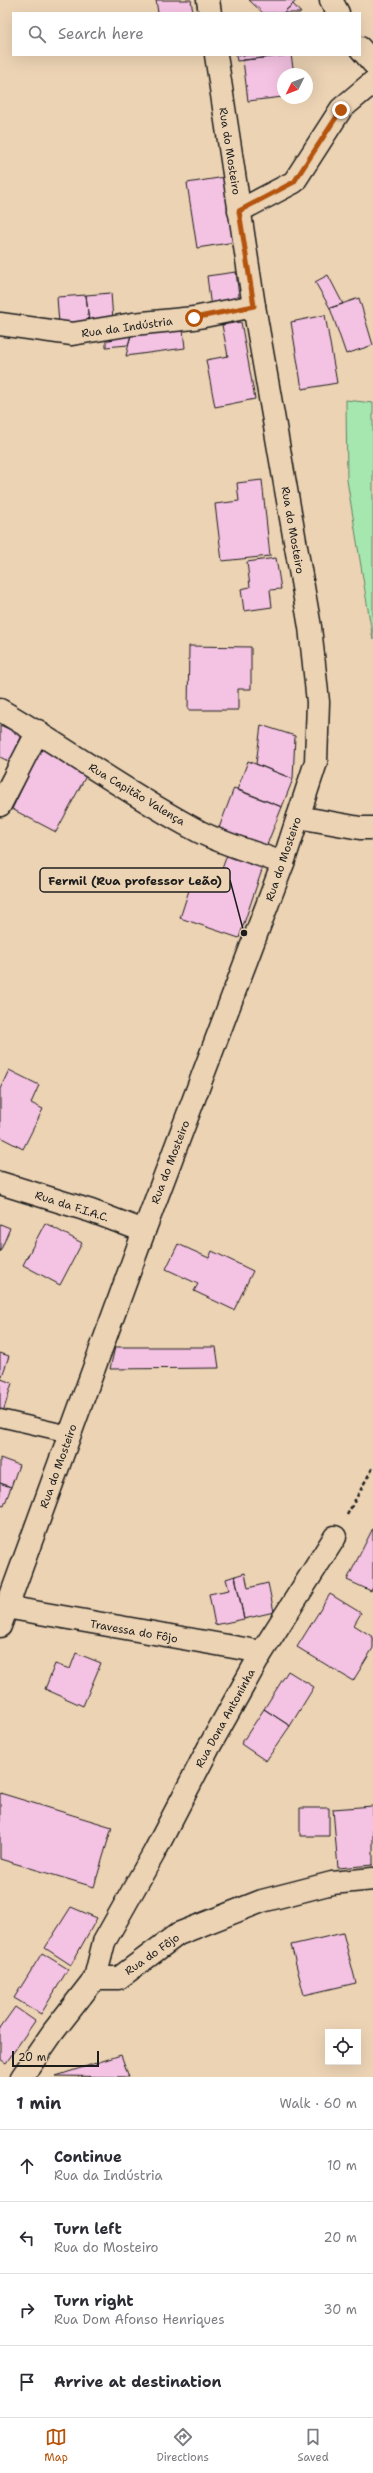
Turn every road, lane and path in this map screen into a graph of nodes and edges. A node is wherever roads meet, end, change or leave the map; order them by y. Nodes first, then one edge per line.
1 (208, 0) edge
2 (331, 0) edge
3 (210, 12) edge
4 (337, 12) edge
5 (361, 49) edge
6 (216, 56) edge
7 (373, 63) edge
8 (373, 82) edge
9 (239, 211) junction
10 (254, 306) junction
11 (0, 324) edge
12 (0, 710) edge
13 (38, 731) junction
14 (0, 805) edge
15 (298, 817) junction
16 (373, 828) edge
17 (283, 862) junction
18 (0, 1183) edge
19 (144, 1231) junction
20 (0, 1418) edge
21 (69, 1434) junction
22 (373, 1467) edge
23 (335, 1536) joint
24 (2, 1613) edge
25 (262, 1652) junction
26 (373, 1879) edge
27 (96, 1978) junction
28 (22, 2077) edge

1 - 3 street
2 - 4 street
5 - 7 street
6 - 9 street, Rua do Mosteiro
8 - 9 street
9 - 10 street, Rua do Mosteiro
10 - 11 street, Rua da Indústria
10 - 15 street, Rua do Mosteiro
12 - 13 street, Rua Capitão Valença
13 - 14 street
13 - 17 street, Rua Capitão Valença
15 - 16 street
15 - 17 street, Rua do Mosteiro
17 - 19 street, Rua do Mosteiro
18 - 19 street, Rua da F.I.A.C.
19 - 21 street, Rua do Mosteiro
20 - 21 lane
21 - 24 street, Rua do Mosteiro
22 - 23 path
23 - 25 street, Rua Dona Antoninha
24 - 25 street, Travessa do Fôjo
25 - 27 street, Rua Dona Antoninha
26 - 27 street, Rua do Fôjo
27 - 28 street

